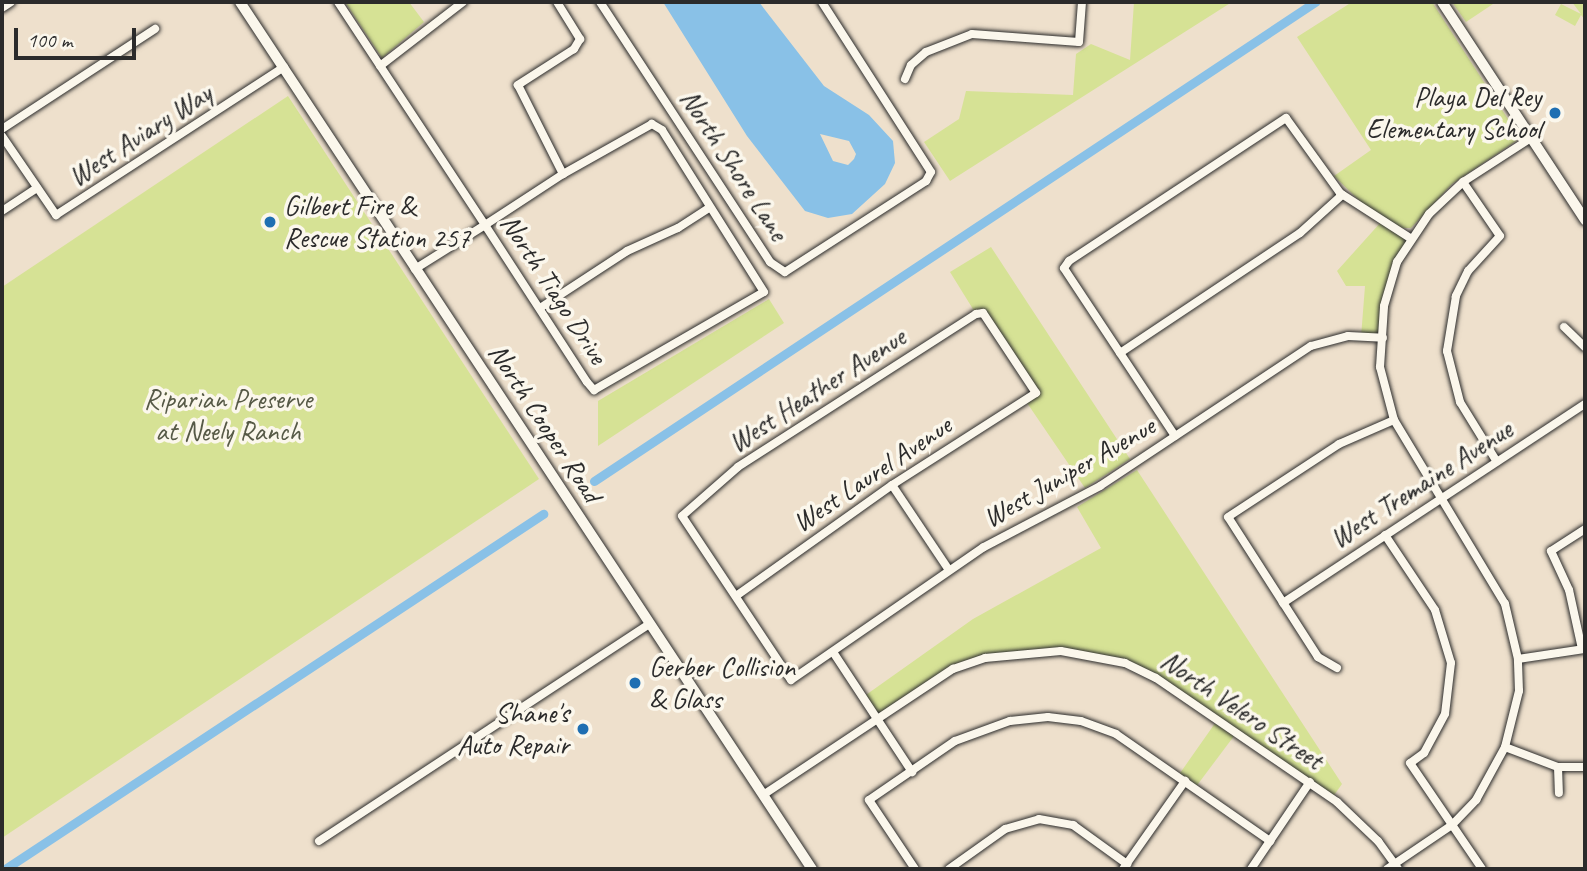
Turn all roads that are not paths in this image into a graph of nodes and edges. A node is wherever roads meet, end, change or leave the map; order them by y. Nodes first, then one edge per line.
1 (11, 2) edge
2 (240, 2) edge
3 (338, 2) edge
4 (463, 2) edge
5 (557, 2) edge
6 (600, 2) edge
7 (822, 2) edge
8 (1082, 2) edge
9 (1442, 2) edge
10 (2, 8) edge
11 (155, 29) dead end
12 (380, 66) junction
13 (284, 68) junction
14 (905, 79) dead end
15 (2, 129) edge
16 (2, 135) edge
17 (1531, 138) junction
18 (563, 174) junction
19 (1463, 182) junction
20 (37, 188) junction
21 (1342, 195) junction
22 (710, 207) junction
23 (2, 211) edge
24 (1585, 220) edge
25 (485, 225) junction
26 (1410, 238) junction
27 (415, 269) junction
28 (540, 308) junction
29 (1564, 327) dead end
30 (1383, 338) junction
31 (1585, 347) edge
32 (1120, 353) junction
33 (1036, 393) joint
34 (1585, 404) edge
35 (1394, 420) junction
36 (1175, 436) junction
37 (1497, 463) junction
38 (892, 485) junction
39 (1440, 499) junction
40 (1585, 529) edge
41 (1385, 535) junction
42 (949, 570) junction
43 (736, 596) junction
44 (1283, 603) junction
45 (649, 624) junction
46 (1583, 649) edge
47 (833, 652) junction
48 (1518, 659) junction
49 (1337, 668) dead end
50 (877, 718) junction
51 (1505, 747) junction
52 (1558, 767) junction
53 (1585, 767) edge
54 (912, 772) junction
55 (1185, 781) junction
56 (1310, 782) junction
57 (1559, 793) dead end
58 (763, 795) junction
59 (1452, 825) junction
60 (319, 841) dead end
61 (1270, 841) junction
62 (1125, 867) edge
63 (1393, 867) edge
64 (812, 869) edge
65 (915, 869) edge
66 (949, 869) edge
67 (1251, 869) edge
68 (1482, 869) edge

1 - 10 street
2 - 13 main road, North Cooper Road
3 - 12 street, North Tiago Drive
4 - 12 street
5 - 18 street
6 - 7 street, North Shore Lane
8 - 14 street
9 - 17 main road
11 - 15 street
12 - 25 street, North Tiago Drive
13 - 20 street, West Aviary Way
13 - 27 main road, North Cooper Road
16 - 20 street
17 - 19 street
17 - 24 main road
18 - 22 street
18 - 25 street
19 - 26 street
19 - 37 street
20 - 23 street, West Aviary Way
21 - 26 street
21 - 32 street
21 - 32 street
22 - 28 street
22 - 28 street, North Tiago Drive
25 - 27 street
25 - 28 street, North Tiago Drive
26 - 30 street
27 - 45 main road, North Cooper Road
29 - 31 street
30 - 35 street
30 - 36 street, West Juniper Avenue
32 - 36 street
33 - 38 street, West Laurel Avenue
33 - 43 street, West Heather Avenue
34 - 37 street, West Tremaine Avenue
35 - 39 street
35 - 44 street
36 - 42 street, West Juniper Avenue
37 - 39 street, West Tremaine Avenue
38 - 42 street
38 - 43 street, West Laurel Avenue
39 - 41 street, West Tremaine Avenue
39 - 48 street
40 - 46 street
41 - 44 street, West Tremaine Avenue
41 - 59 street
42 - 47 street, West Juniper Avenue
43 - 47 street, West Juniper Avenue
44 - 49 street
45 - 58 main road, North Cooper Road
45 - 60 street
46 - 48 street
47 - 50 street
48 - 51 street
50 - 54 street
50 - 56 street, North Velero Street
50 - 58 street, North Velero Street
51 - 52 street
51 - 59 street
52 - 53 street
52 - 57 street
54 - 55 street
54 - 65 street
55 - 61 street
55 - 62 street
56 - 61 street
56 - 63 street, North Velero Street
58 - 64 main road, North Cooper Road
59 - 63 street
59 - 68 street
61 - 67 street
62 - 66 street

